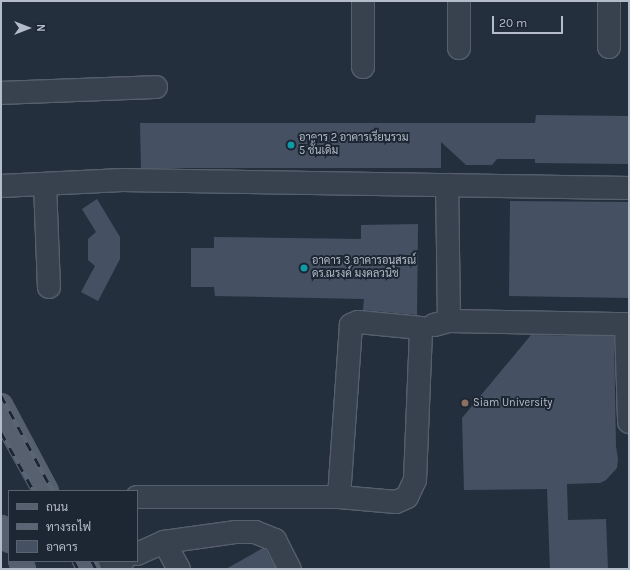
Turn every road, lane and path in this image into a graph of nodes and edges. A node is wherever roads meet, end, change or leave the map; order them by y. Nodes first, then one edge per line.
1 (363, 1) edge
2 (459, 1) edge
3 (609, 1) edge
4 (610, 47) dead end
5 (459, 48) dead end
6 (363, 67) dead end
7 (156, 87) dead end
8 (1, 93) edge
9 (45, 184) junction
10 (447, 185) junction
11 (1, 186) edge
12 (629, 188) edge
13 (49, 287) dead end
14 (449, 321) junction
15 (627, 324) edge
16 (421, 328) junction
17 (1, 405) edge
18 (629, 422) edge
19 (46, 490) edge
20 (138, 497) edge
21 (339, 497) junction
22 (1, 527) edge
23 (8, 539) edge
24 (164, 542) junction
25 (138, 554) edge
26 (121, 562) edge
27 (105, 569) edge
28 (179, 569) edge
29 (290, 569) edge

1 - 6 street
2 - 5 street
3 - 4 street
7 - 8 street
9 - 10 street
9 - 11 street
9 - 13 street
10 - 12 street
10 - 14 street
14 - 15 street
14 - 16 street
15 - 18 street
16 - 21 street
16 - 21 street
17 - 19 main road
20 - 21 street
22 - 23 main road
24 - 25 street
24 - 28 street
24 - 29 street
26 - 27 street

